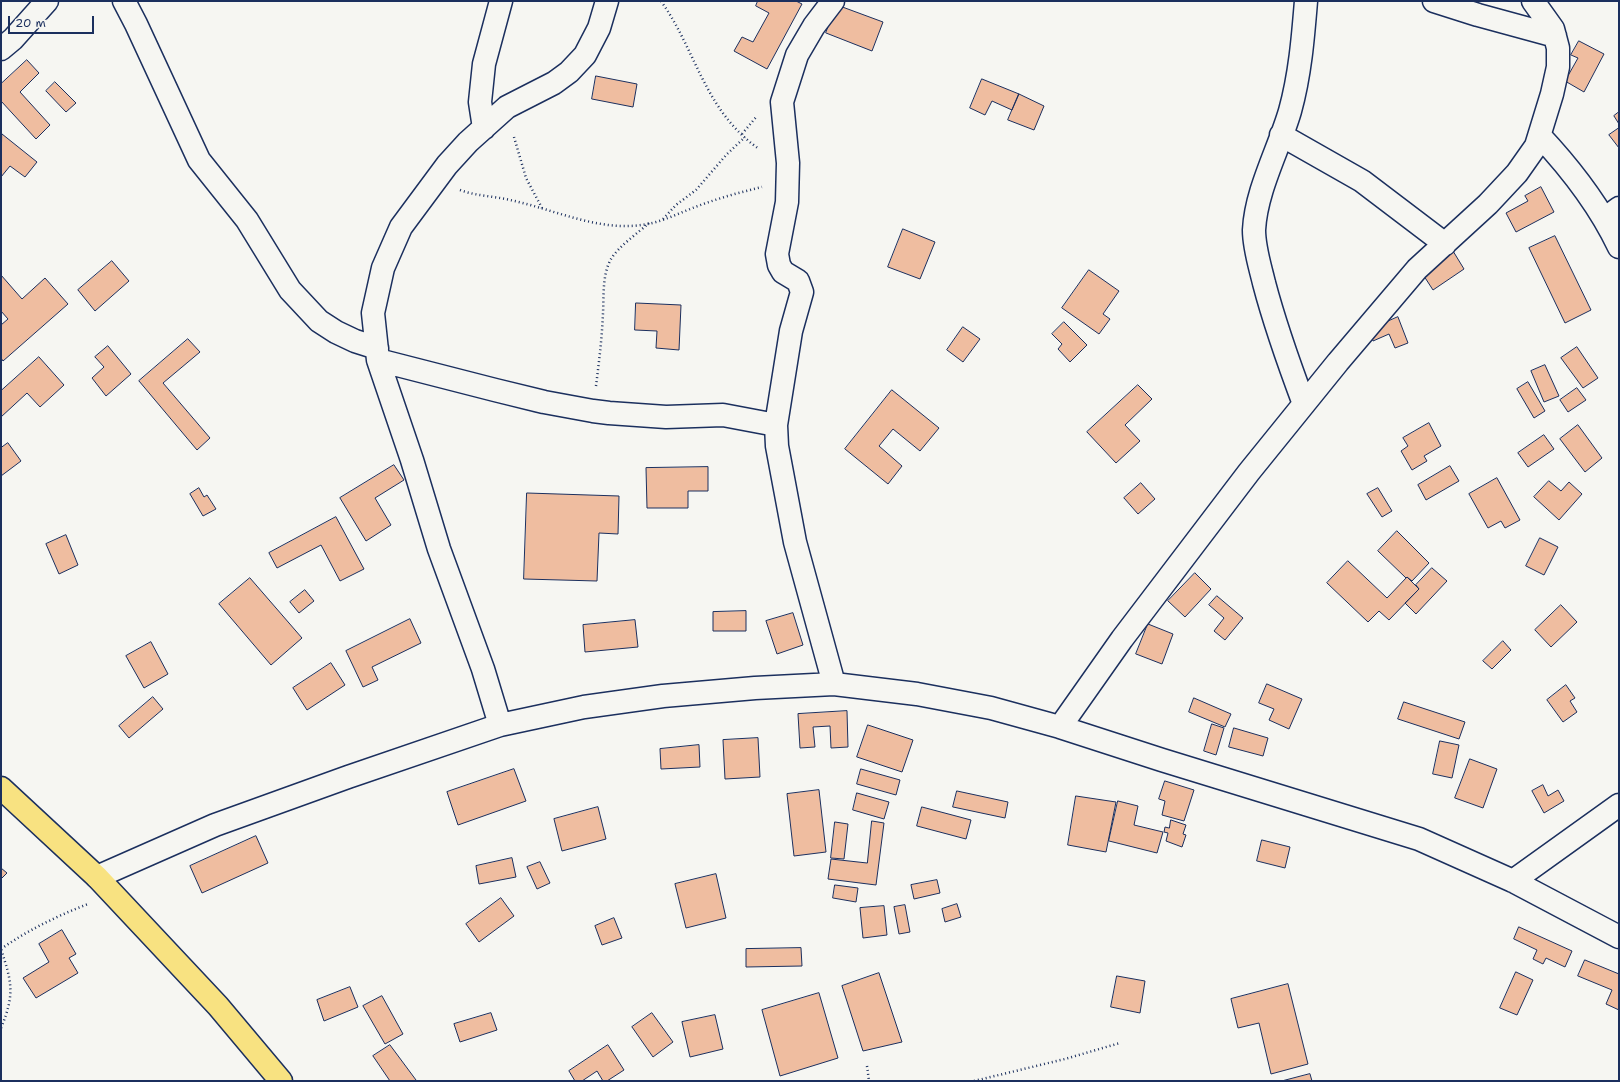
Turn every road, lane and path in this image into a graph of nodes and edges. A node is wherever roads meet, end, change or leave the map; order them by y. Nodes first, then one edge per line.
1 (47, 1) edge
2 (124, 1) edge
3 (607, 1) edge
4 (661, 1) edge
5 (832, 1) edge
6 (1306, 1) edge
7 (1434, 1) edge
8 (1533, 1) edge
9 (496, 7) edge
10 (1555, 36) junction
11 (1, 49) edge
12 (504, 110) junction
13 (484, 128) junction
14 (1282, 135) junction
15 (1540, 136) junction
16 (745, 137) junction
17 (787, 175) junction
18 (435, 182) junction
19 (542, 209) junction
20 (1611, 214) edge
21 (663, 219) junction
22 (649, 223) junction
23 (1445, 244) junction
24 (1619, 246) edge
25 (377, 354) junction
26 (1304, 404) junction
27 (593, 411) junction
28 (776, 425) junction
29 (834, 684) junction
30 (500, 725) junction
31 (1060, 726) junction
32 (1, 788) edge
33 (1619, 805) edge
34 (97, 877) junction
35 (1513, 881) junction
36 (112, 894) junction
37 (1619, 937) edge
38 (1, 949) edge
39 (1, 1028) edge
40 (1120, 1043) dead end
41 (867, 1066) dead end
42 (281, 1081) edge
43 (869, 1081) edge
44 (974, 1081) edge

1 - 11 street
2 - 25 street
3 - 12 street
4 - 16 path
5 - 17 street
6 - 14 street
7 - 10 street
8 - 10 street
9 - 13 street
10 - 15 street
12 - 13 street
12 - 19 path
13 - 18 street
14 - 23 street
14 - 26 street
15 - 20 street
15 - 23 street
16 - 17 path
16 - 21 path
17 - 21 path
17 - 28 street
18 - 19 path
18 - 25 street
19 - 22 path
20 - 24 street
21 - 22 path
22 - 27 path
23 - 26 street
25 - 27 street
25 - 30 street
26 - 31 street
27 - 28 street
28 - 29 street
29 - 30 street
29 - 31 street
30 - 34 street
31 - 35 street
32 - 34 main road
33 - 35 street
34 - 36 main road
35 - 37 street
36 - 38 path
36 - 42 main road
38 - 39 path
40 - 44 path
41 - 43 path

